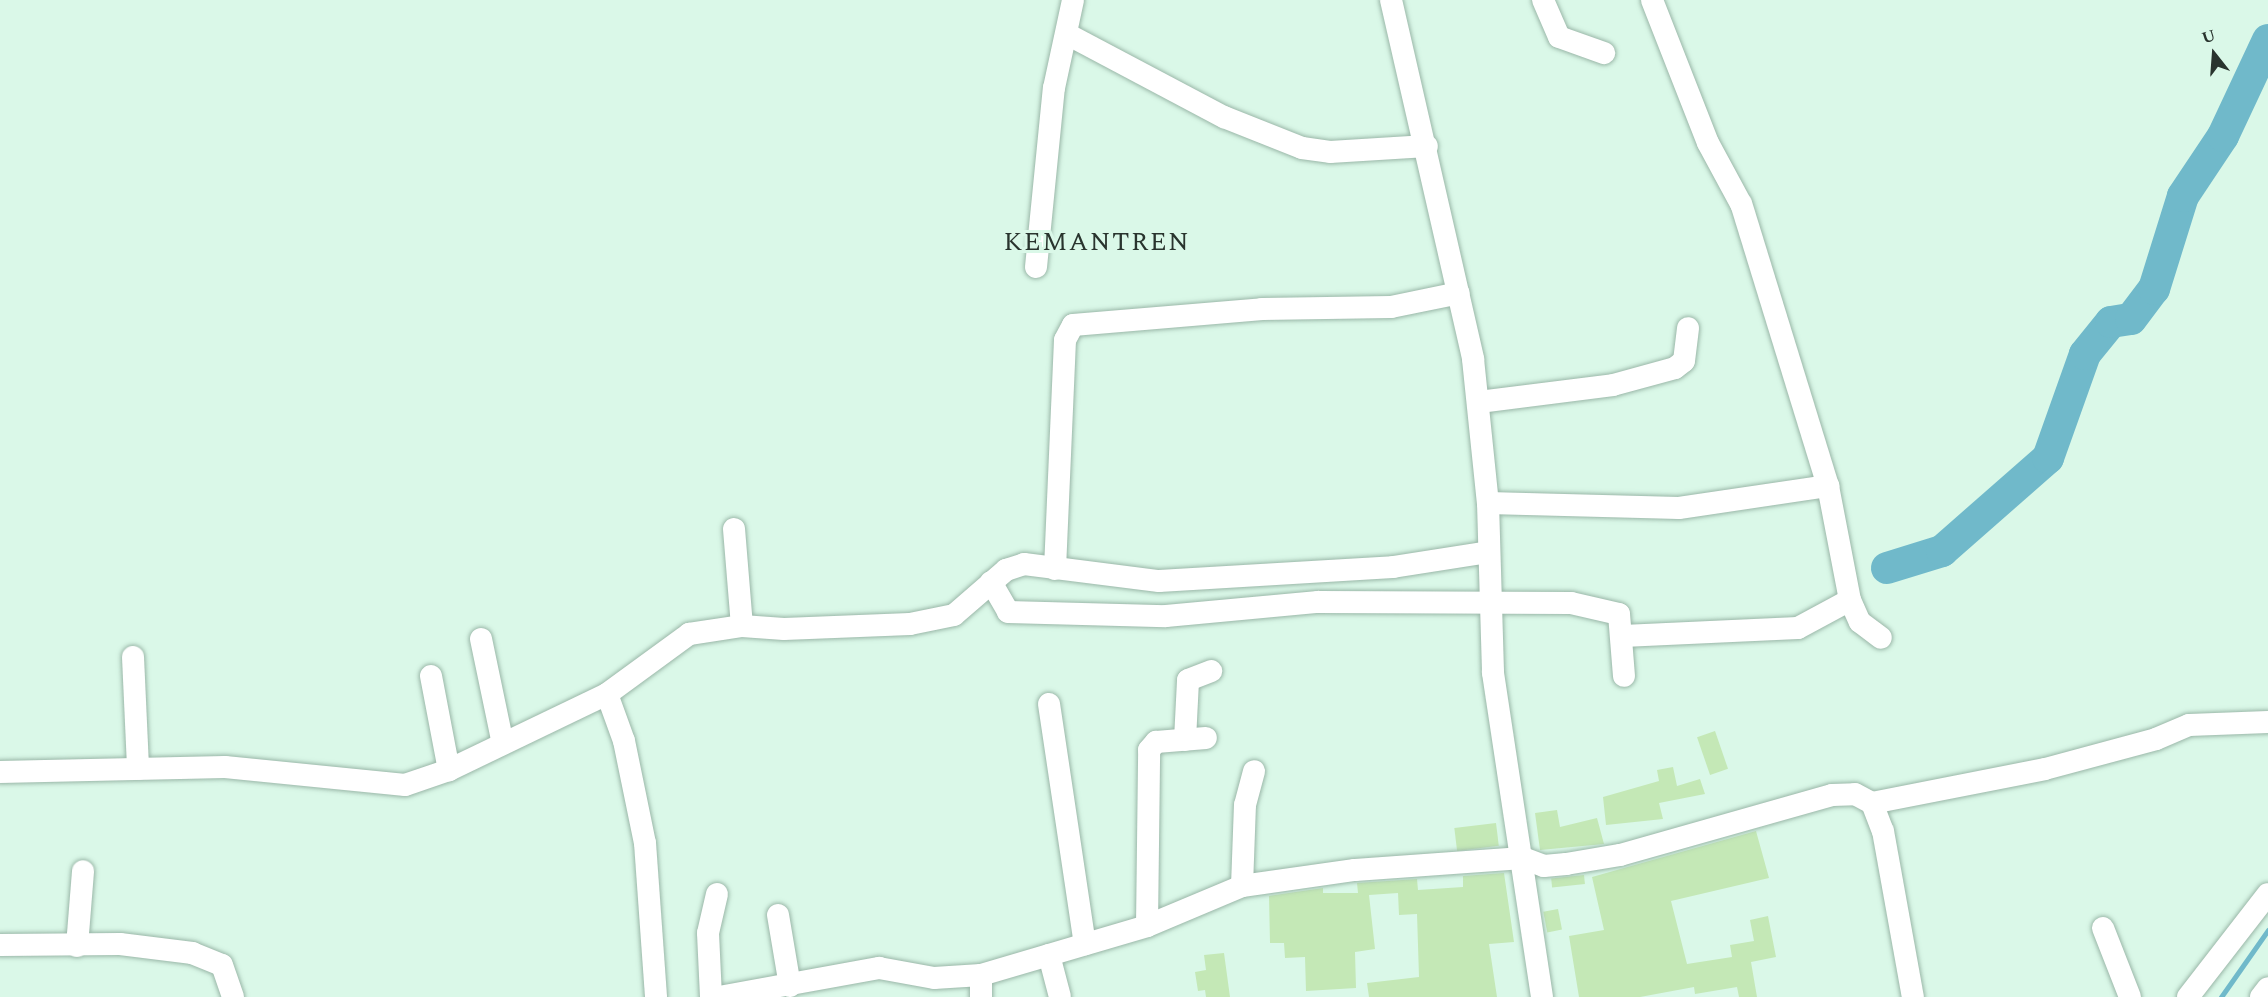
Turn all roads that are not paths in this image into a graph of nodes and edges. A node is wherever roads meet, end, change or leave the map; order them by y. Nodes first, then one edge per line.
1 (1073, 0) edge
2 (1543, 0) edge
3 (1652, 0) edge
4 (1398, 1) edge
5 (1067, 34) junction
6 (1604, 53) dead end
7 (1427, 146) junction
8 (1036, 267) dead end
9 (1459, 293) junction
10 (1688, 328) dead end
11 (1479, 402) junction
12 (1828, 486) junction
13 (1488, 503) junction
14 (734, 529) dead end
15 (1488, 565) junction
16 (1055, 569) junction
17 (1333, 587) junction
18 (997, 594) junction
19 (1090, 594) junction
20 (1162, 598) junction
21 (1850, 600) junction
22 (1488, 605) junction
23 (742, 626) junction
24 (1623, 636) junction
25 (1881, 638) dead end
26 (482, 639) dead end
27 (133, 657) dead end
28 (1211, 671) dead end
29 (431, 676) dead end
30 (1623, 676) dead end
31 (610, 704) junction
32 (1049, 704) dead end
33 (2268, 722) edge
34 (503, 744) junction
35 (138, 768) junction
36 (449, 770) junction
37 (1254, 771) dead end
38 (0, 772) edge
39 (1872, 803) junction
40 (1522, 858) junction
41 (83, 871) dead end
42 (1242, 886) junction
43 (717, 894) dead end
44 (2268, 894) edge
45 (778, 915) dead end
46 (1147, 926) junction
47 (2103, 928) dead end
48 (1085, 944) junction
49 (0, 945) edge
50 (77, 946) junction
51 (1049, 955) junction
52 (790, 986) junction
53 (981, 986) edge
54 (2268, 988) edge
55 (233, 997) edge
56 (656, 997) edge
57 (711, 997) edge
58 (719, 997) edge
59 (1060, 997) edge
60 (1542, 997) edge
61 (1913, 997) edge
62 (2130, 997) edge
63 (2188, 997) edge
64 (2261, 997) edge

1 - 5 street
2 - 6 street
3 - 12 street
4 - 7 street
5 - 7 street
5 - 8 street
7 - 9 street
9 - 11 street
9 - 16 street
10 - 11 street
11 - 13 street
12 - 13 street
12 - 21 street
13 - 15 street
14 - 23 street
15 - 17 street
15 - 22 street
16 - 18 street
16 - 19 street
17 - 20 street
17 - 20 street
17 - 22 street
18 - 19 street
18 - 23 street
19 - 20 street
19 - 20 street
21 - 24 street
21 - 25 street
22 - 24 street
22 - 40 street
23 - 31 street
24 - 30 street
26 - 34 street
27 - 35 street
28 - 46 street
29 - 36 street
31 - 34 street
31 - 56 street
32 - 48 street
33 - 39 street
34 - 36 street
35 - 36 street
35 - 38 street
37 - 42 street
39 - 40 street
39 - 61 street
40 - 42 street
40 - 60 street
41 - 50 street
42 - 46 street
43 - 57 street
44 - 63 street
45 - 52 street
46 - 48 street
47 - 62 street
48 - 51 street
49 - 50 street
50 - 55 street
51 - 53 street
51 - 59 street
52 - 53 street
52 - 58 street
54 - 64 street

